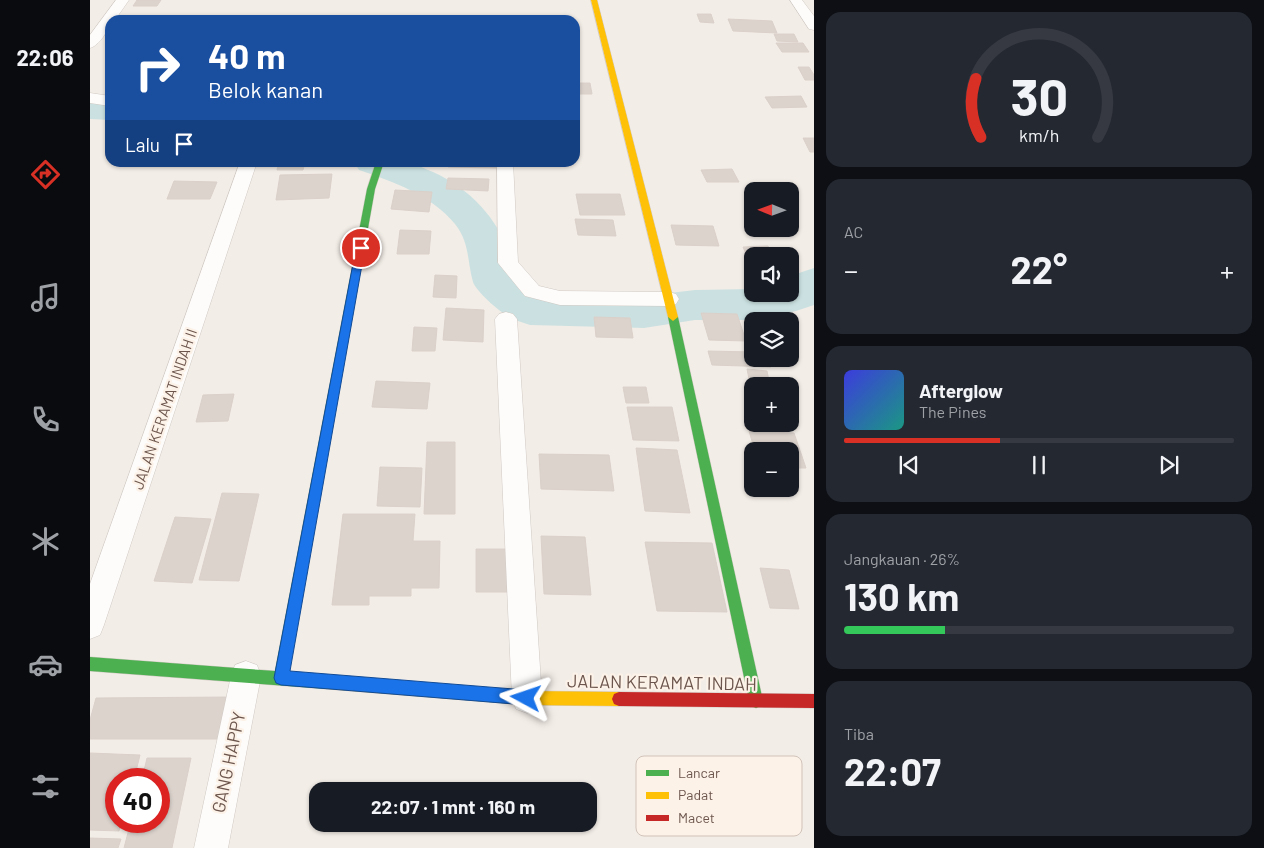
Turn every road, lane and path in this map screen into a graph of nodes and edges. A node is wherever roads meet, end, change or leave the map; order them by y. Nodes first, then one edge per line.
1 (123, 0) edge
2 (594, 0) edge
3 (796, 0) edge
4 (112, 15) edge
5 (105, 24) edge
6 (814, 26) edge
7 (90, 44) edge
8 (90, 98) edge
9 (105, 100) edge
10 (247, 167) edge
11 (379, 167) edge
12 (505, 167) edge
13 (670, 302) junction
14 (506, 319) dead end
15 (90, 625) edge
16 (90, 664) edge
17 (246, 676) junction
18 (281, 678) junction
19 (526, 698) junction
20 (756, 701) junction
21 (814, 701) edge
22 (211, 848) edge

1 - 4 street
2 - 13 street
3 - 6 street
5 - 7 street
8 - 9 street
10 - 15 street, JALAN KERAMAT INDAH II
11 - 18 street
12 - 13 street
13 - 20 street
14 - 19 street
16 - 17 street, JALAN KERAMAT INDAH
17 - 18 street, JALAN KERAMAT INDAH
17 - 22 street, GANG HAPPY
18 - 19 street, JALAN KERAMAT INDAH
19 - 20 street, JALAN KERAMAT INDAH
20 - 21 street, JALAN KERAMAT INDAH

